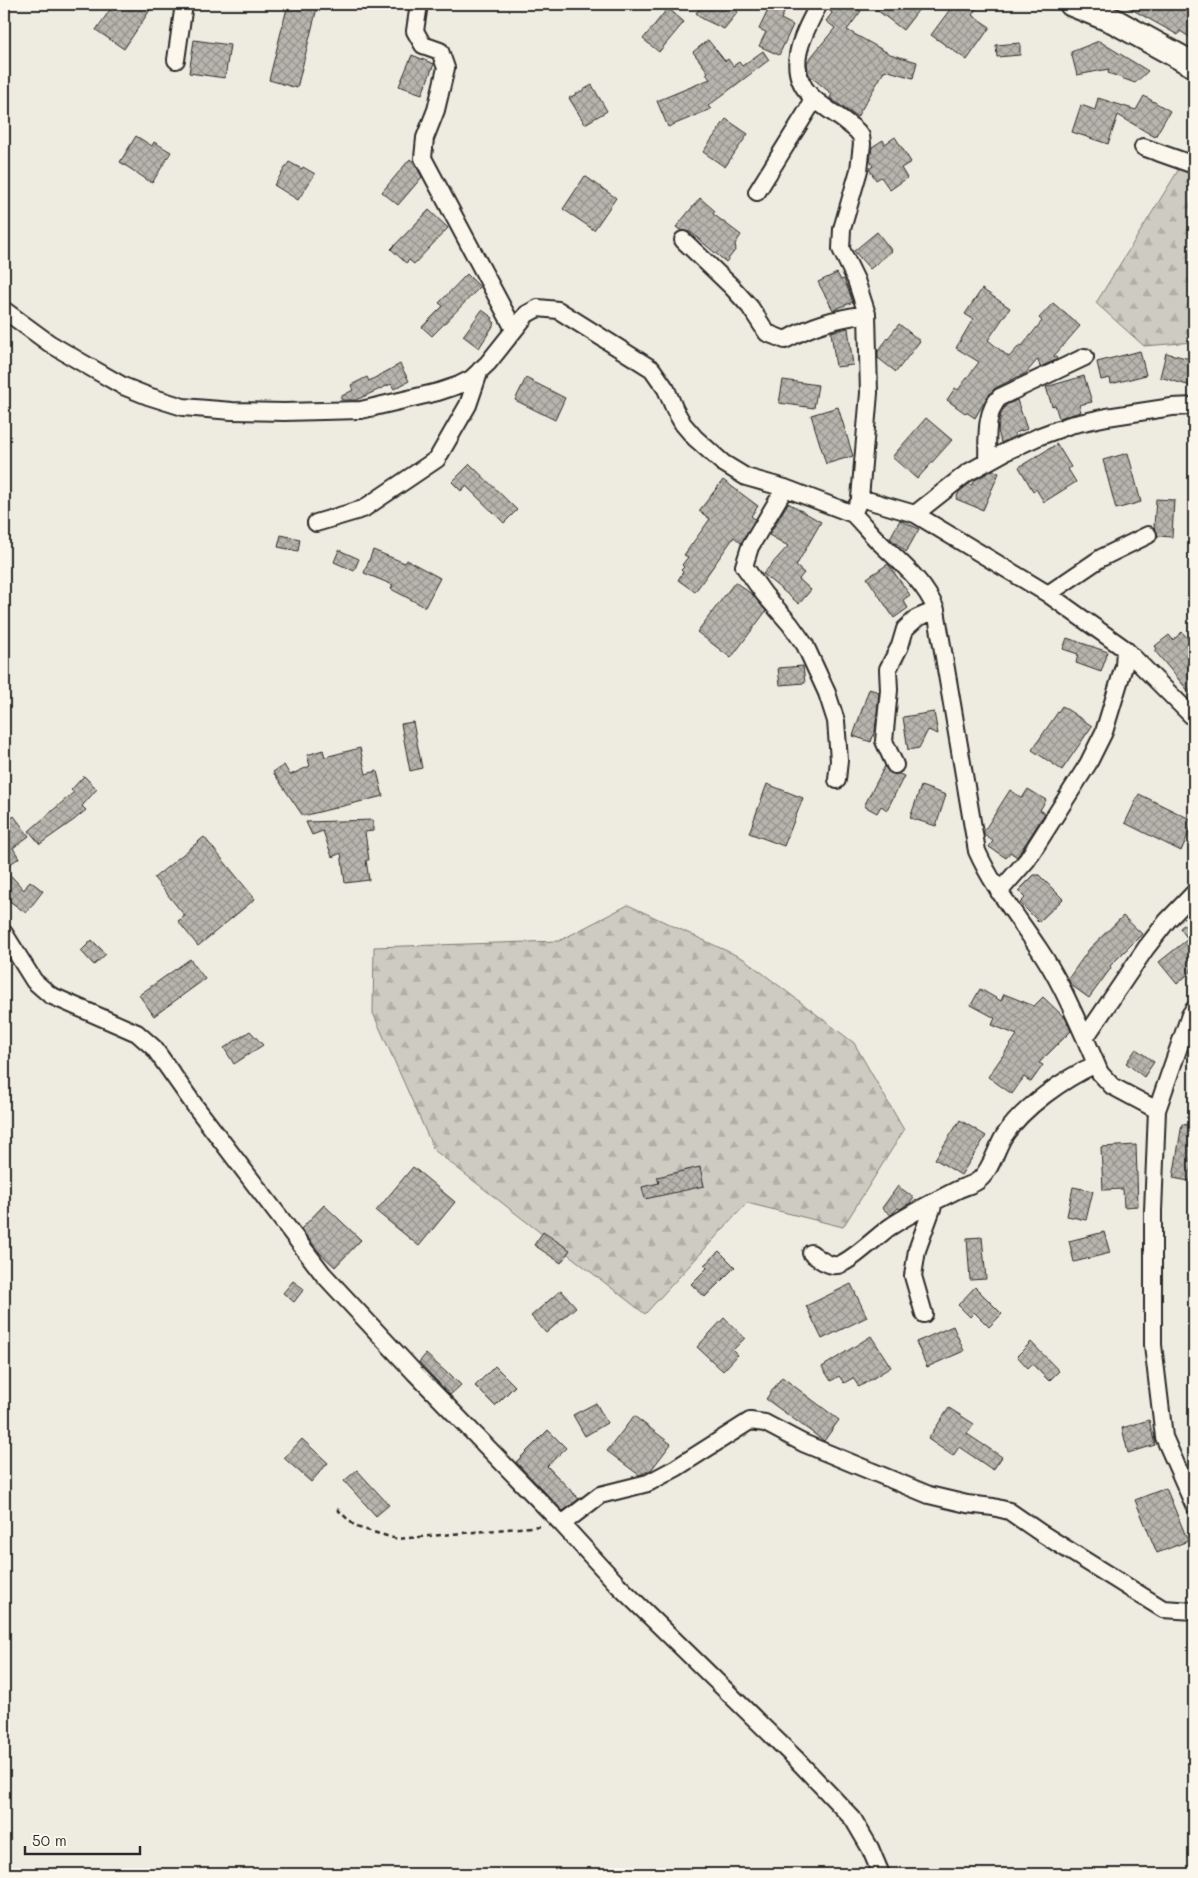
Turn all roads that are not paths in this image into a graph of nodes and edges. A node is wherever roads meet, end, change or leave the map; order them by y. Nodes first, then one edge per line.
1 (184, 4) edge
2 (420, 4) edge
3 (819, 4) edge
4 (1072, 4) edge
5 (176, 60) dead end
6 (1194, 65) edge
7 (812, 97) junction
8 (1143, 147) dead end
9 (1194, 165) edge
10 (757, 192) dead end
11 (683, 240) dead end
12 (4, 310) edge
13 (867, 314) junction
14 (514, 329) junction
15 (1085, 357) dead end
16 (480, 370) junction
17 (1194, 406) edge
18 (987, 462) junction
19 (785, 488) junction
20 (860, 498) junction
21 (853, 514) junction
22 (915, 514) junction
23 (316, 523) dead end
24 (1148, 535) dead end
25 (1048, 594) junction
26 (936, 610) junction
27 (1125, 649) junction
28 (1194, 718) edge
29 (895, 765) dead end
30 (837, 780) dead end
31 (999, 892) junction
32 (1194, 893) edge
33 (4, 933) edge
34 (1194, 1009) edge
35 (1084, 1038) junction
36 (1096, 1064) junction
37 (1157, 1110) junction
38 (934, 1203) junction
39 (811, 1254) dead end
40 (924, 1314) dead end
41 (1194, 1505) edge
42 (562, 1524) junction
43 (1194, 1611) edge
44 (881, 1874) edge

1 - 5 street
2 - 14 street
3 - 7 street
4 - 6 main road
7 - 10 street
7 - 13 street
8 - 9 street
11 - 13 street
12 - 16 street
13 - 20 street
14 - 16 street
14 - 19 street
15 - 18 street
16 - 23 street
17 - 18 street
18 - 22 street
19 - 21 street
19 - 30 street
20 - 21 street
20 - 22 street
21 - 26 street
22 - 25 street
24 - 25 street
25 - 27 street
26 - 29 street
26 - 31 street
27 - 28 street
27 - 31 street
31 - 35 street
32 - 35 street
33 - 42 street
34 - 37 street
35 - 36 street
36 - 37 street
36 - 38 street
37 - 41 street
38 - 39 street
38 - 40 street
42 - 43 street
42 - 44 street

